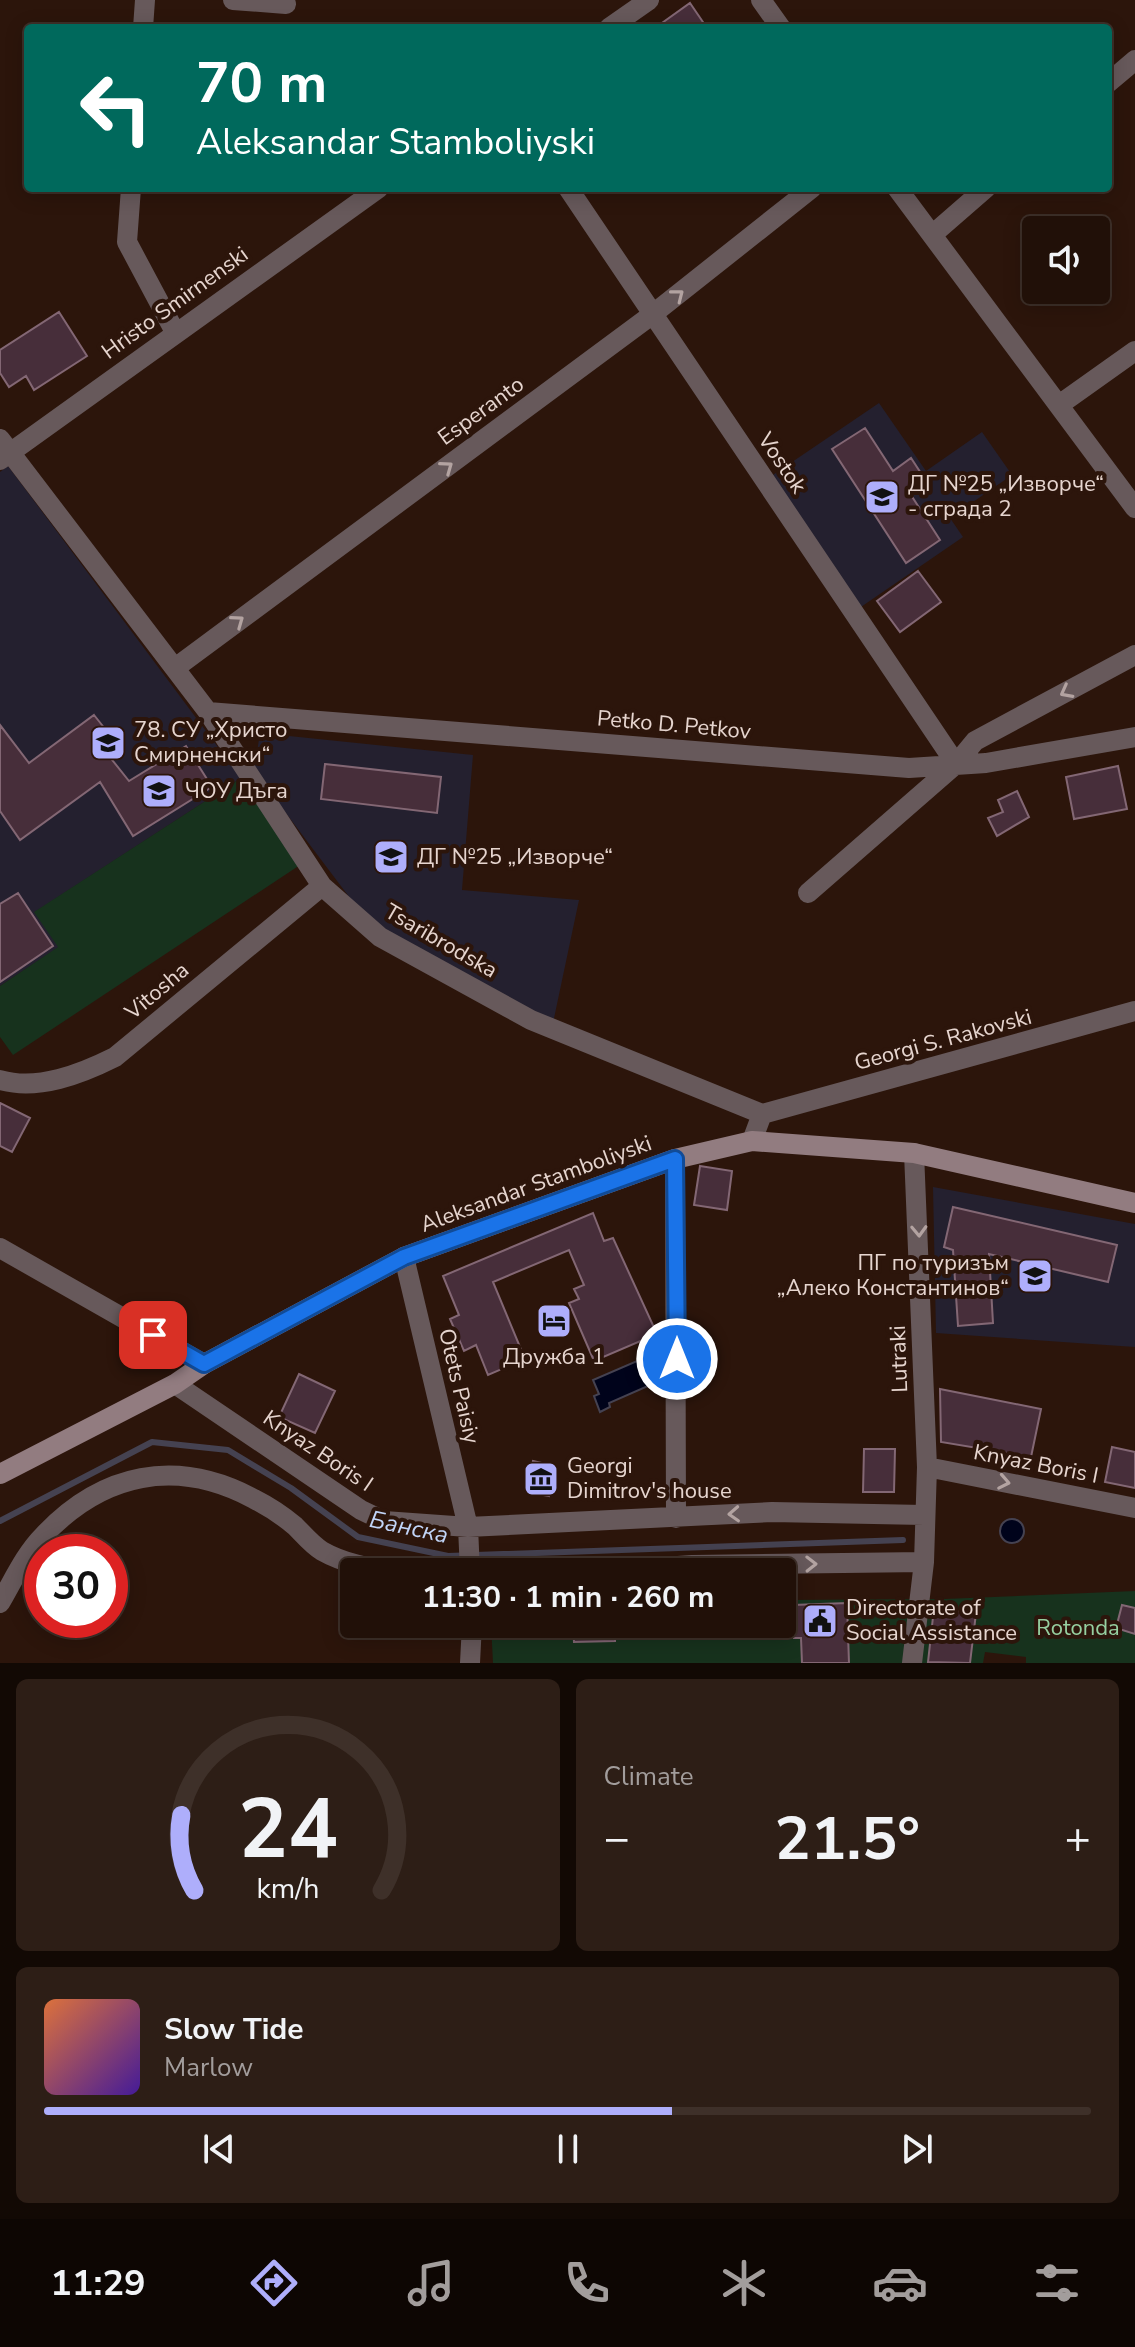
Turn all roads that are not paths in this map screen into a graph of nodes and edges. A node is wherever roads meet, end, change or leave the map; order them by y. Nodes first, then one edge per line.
1 (145, 0) edge
2 (233, 0) edge
3 (649, 0) edge
4 (761, 0) edge
5 (286, 4) dead end
6 (143, 24) edge
7 (615, 24) edge
8 (778, 24) edge
9 (1135, 60) edge
10 (1112, 80) edge
11 (131, 192) edge
12 (373, 192) edge
13 (571, 192) edge
14 (807, 192) edge
15 (900, 192) edge
16 (981, 192) edge
17 (932, 235) junction
18 (653, 314) junction
19 (175, 332) junction
20 (1135, 351) edge
21 (1059, 405) junction
22 (4, 450) edge
23 (1135, 508) edge
24 (1135, 655) edge
25 (175, 668) junction
26 (208, 712) junction
27 (1135, 737) edge
28 (956, 764) junction
29 (322, 886) junction
30 (808, 893) dead end
31 (1135, 1011) edge
32 (0, 1080) edge
33 (762, 1114) junction
34 (752, 1141) junction
35 (914, 1153) junction
36 (675, 1159) junction
37 (1135, 1203) edge
38 (0, 1248) edge
39 (404, 1257) junction
40 (204, 1364) junction
41 (175, 1384) junction
42 (927, 1467) junction
43 (0, 1474) edge
44 (1135, 1508) edge
45 (924, 1515) junction
46 (676, 1518) junction
47 (468, 1535) junction
48 (341, 1558) edge
49 (469, 1558) edge
50 (924, 1562) junction
51 (796, 1564) edge
52 (0, 1603) edge
53 (471, 1638) edge
54 (470, 1663) edge
55 (912, 1663) edge

1 - 6 street
2 - 5 street
3 - 7 street
4 - 8 street
9 - 10 street
11 - 19 street
12 - 19 street, Hristo Smirnenski
13 - 18 street, Vostok
18 -> 14 street, Esperanto
15 - 17 street
16 - 17 street
17 - 21 street
25 -> 18 street, Esperanto
18 - 28 street, Vostok
19 - 22 street, Hristo Smirnenski
20 - 21 street
21 - 23 street
22 - 25 street, Tsaribrodska
24 -> 28 street
25 - 26 street, Tsaribrodska
26 - 28 street, Petko D. Petkov
26 - 29 street, Tsaribrodska
27 - 28 street, Petko D. Petkov
28 - 30 street
29 - 32 street, Vitosha
29 - 33 street, Tsaribrodska
31 - 33 street, Georgi S. Rakovski
33 - 34 street
34 - 35 street, Aleksandar Stamboliyski
34 - 36 street, Aleksandar Stamboliyski
35 - 37 street, Aleksandar Stamboliyski
35 -> 42 street, Lutraki
36 - 39 street, Aleksandar Stamboliyski
36 - 46 street
38 - 40 street
39 - 40 street, Aleksandar Stamboliyski
39 - 47 street, Otets Paisiy
40 - 41 street, Aleksandar Stamboliyski
41 - 43 street, Aleksandar Stamboliyski
41 - 47 street, Knyaz Boris I
42 -> 44 street, Knyaz Boris I
42 - 45 street, Lutraki
45 -> 46 street, Knyaz Boris I
45 - 50 street, Lutraki
46 - 47 street, Knyaz Boris I
47 - 49 street, Otets Paisiy
48 - 52 street
51 -> 50 street
50 - 55 street, Lutraki
53 - 54 street

